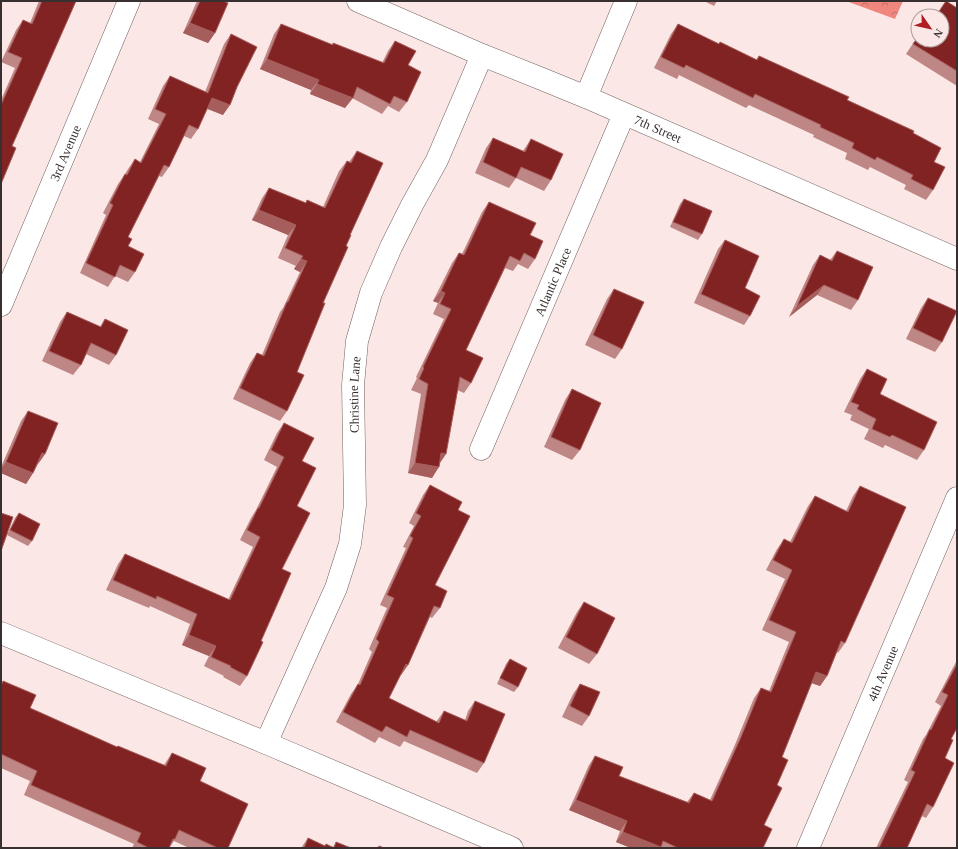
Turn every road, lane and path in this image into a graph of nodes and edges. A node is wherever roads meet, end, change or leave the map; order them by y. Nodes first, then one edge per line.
1 (129, 1) edge
2 (358, 1) edge
3 (626, 1) edge
4 (482, 55) junction
5 (586, 97) junction
6 (624, 114) junction
7 (957, 259) edge
8 (1, 305) edge
9 (482, 449) dead end
10 (957, 498) edge
11 (1, 633) edge
12 (266, 743) junction
13 (512, 848) edge
14 (808, 848) edge

1 - 8 street, 3rd Avenue
2 - 4 street, 7th Street
3 - 5 street
4 - 5 street, 7th Street
4 - 12 street, Christine Lane
5 - 6 street, 7th Street
6 - 7 street, 7th Street
6 - 9 street, Atlantic Place
10 - 14 street, 4th Avenue
11 - 12 street
12 - 13 street

